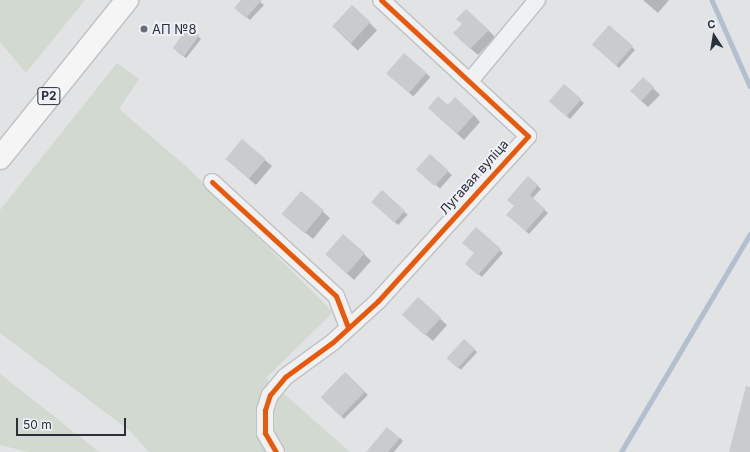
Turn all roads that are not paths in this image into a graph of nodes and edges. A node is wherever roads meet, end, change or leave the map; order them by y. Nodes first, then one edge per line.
1 (127, 0) edge
2 (380, 0) edge
3 (537, 0) edge
4 (470, 81) junction
5 (0, 158) edge
6 (212, 182) dead end
7 (348, 328) junction
8 (276, 452) edge

1 - 5 main road, Р2
2 - 4 street, Лугавая вуліца
3 - 4 street
4 - 7 street, Лугавая вуліца
6 - 7 street
7 - 8 street, Лугавая вуліца

